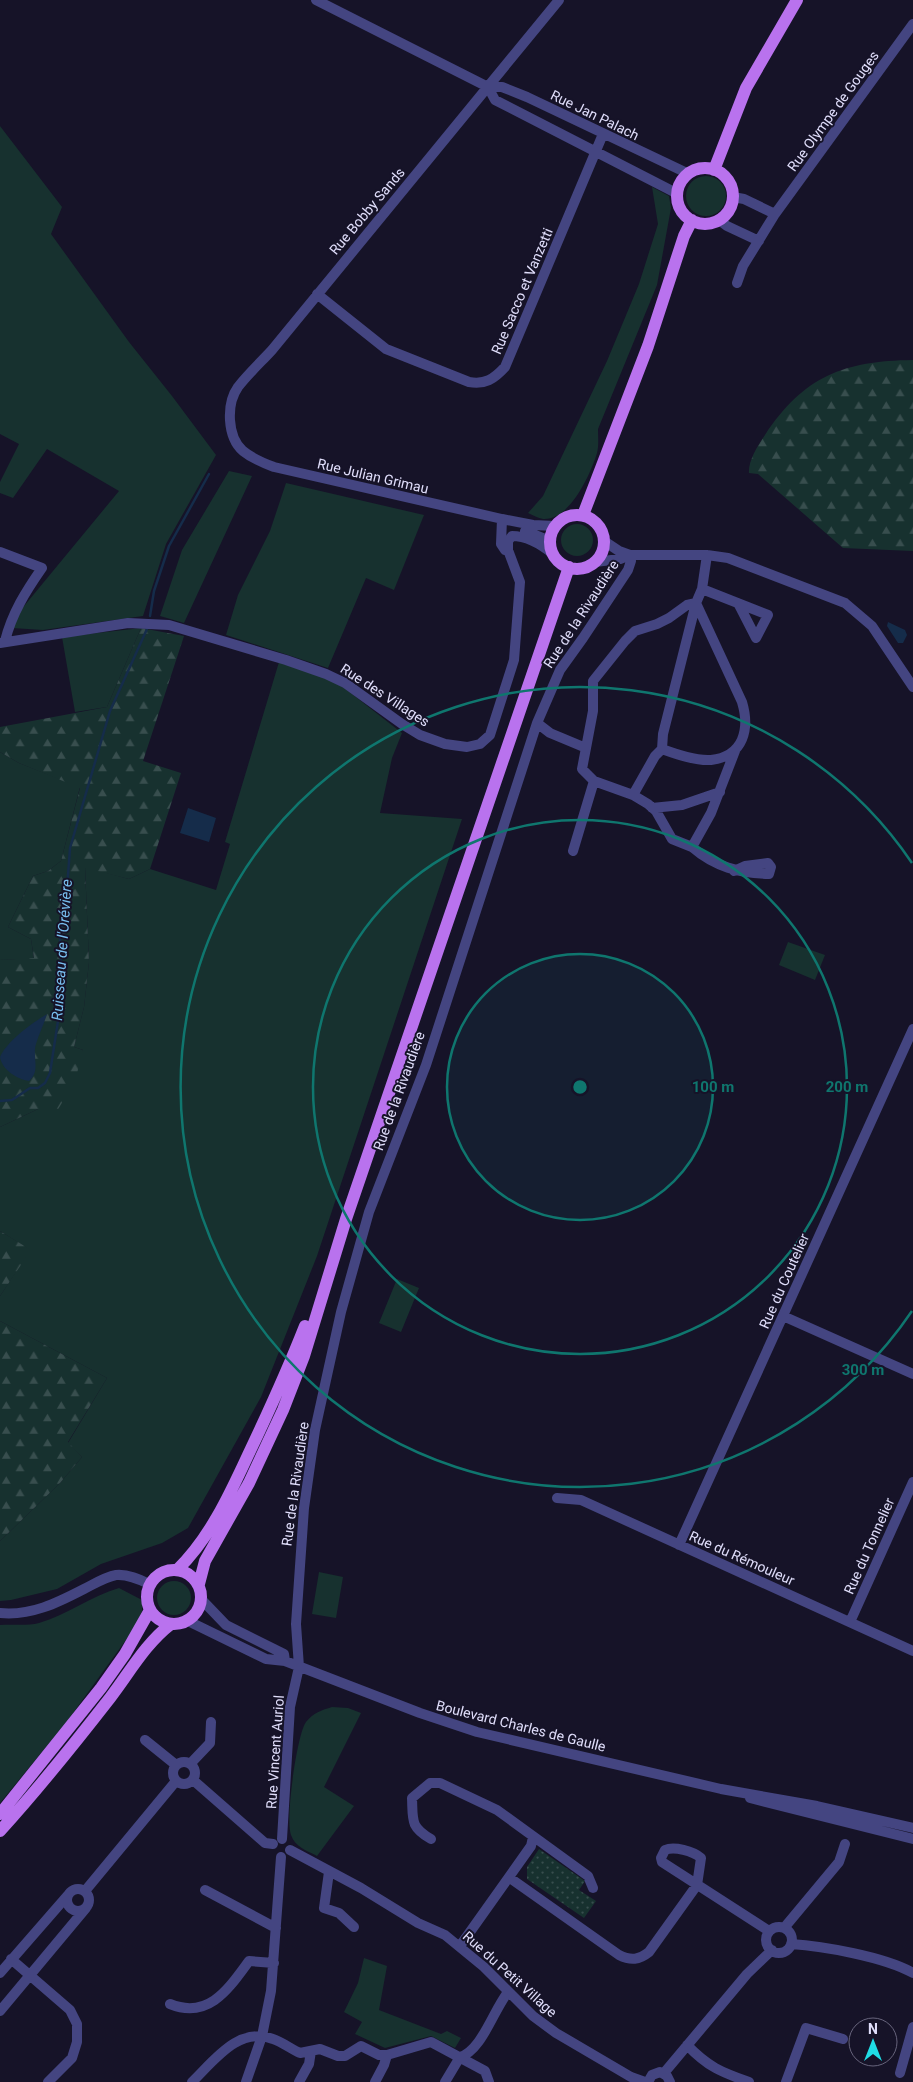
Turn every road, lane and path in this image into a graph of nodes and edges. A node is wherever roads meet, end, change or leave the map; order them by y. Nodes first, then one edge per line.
1 (316, 0) edge
2 (559, 0) edge
3 (796, 0) edge
4 (913, 24) edge
5 (488, 87) junction
6 (603, 134) junction
7 (595, 151) junction
8 (714, 170) junction
9 (689, 174) junction
10 (678, 194) junction
11 (733, 197) junction
12 (775, 214) junction
13 (692, 220) junction
14 (719, 220) junction
15 (759, 241) junction
16 (738, 283) dead end
17 (318, 294) junction
18 (242, 450) joint
19 (583, 515) junction
20 (502, 519) junction
21 (555, 526) junction
22 (550, 541) junction
23 (604, 541) junction
24 (0, 552) edge
25 (553, 554) junction
26 (707, 554) junction
27 (630, 555) junction
28 (512, 561) junction
29 (595, 562) junction
30 (569, 567) junction
31 (702, 589) junction
32 (696, 603) junction
33 (738, 603) dead end
34 (3, 642) edge
35 (913, 687) edge
36 (536, 723) junction
37 (586, 748) junction
38 (662, 749) junction
39 (735, 751) junction
40 (594, 781) junction
41 (720, 792) junction
42 (633, 795) junction
43 (652, 808) junction
44 (692, 847) junction
45 (573, 851) dead end
46 (734, 870) dead end
47 (913, 1029) edge
48 (333, 1259) junction
49 (783, 1316) junction
50 (913, 1374) edge
51 (913, 1482) edge
52 (557, 1498) dead end
53 (679, 1545) junction
54 (177, 1570) junction
55 (149, 1584) junction
56 (198, 1584) junction
57 (202, 1600) junction
58 (150, 1610) junction
59 (0, 1613) edge
60 (188, 1621) junction
61 (850, 1622) junction
62 (171, 1624) junction
63 (913, 1651) edge
64 (285, 1661) junction
65 (299, 1667) junction
66 (211, 1722) dead end
67 (145, 1740) dead end
68 (191, 1763) junction
69 (176, 1765) junction
70 (193, 1780) junction
71 (176, 1781) junction
72 (720, 1789) junction
73 (0, 1814) edge
74 (913, 1828) edge
75 (0, 1831) edge
76 (533, 1838) junction
77 (913, 1838) edge
78 (431, 1839) dead end
79 (278, 1842) junction
80 (845, 1844) dead end
81 (290, 1850) junction
82 (281, 1857) junction
83 (330, 1872) junction
84 (510, 1878) junction
85 (593, 1888) dead end
86 (205, 1890) dead end
87 (85, 1891) junction
88 (68, 1895) junction
89 (86, 1908) junction
90 (354, 1926) dead end
91 (276, 1928) junction
92 (784, 1928) junction
93 (769, 1931) junction
94 (791, 1944) junction
95 (460, 1946) junction
96 (772, 1950) junction
97 (11, 1959) junction
98 (274, 1963) junction
99 (0, 1973) edge
100 (913, 1973) edge
101 (30, 1975) junction
102 (508, 1992) junction
103 (170, 2004) dead end
104 (0, 2011) edge
105 (913, 2027) edge
106 (262, 2036) junction
107 (843, 2039) dead end
108 (687, 2045) junction
109 (311, 2051) junction
110 (387, 2055) junction
111 (460, 2057) junction
112 (900, 2073) dead end
113 (667, 2078) edge
114 (48, 2082) edge
115 (192, 2082) edge
116 (246, 2082) edge
117 (299, 2082) edge
118 (375, 2082) edge
119 (445, 2082) edge
120 (489, 2082) edge
121 (647, 2082) edge
122 (749, 2082) edge
123 (786, 2082) edge

1 - 5 street, Rue Jan Palach
2 - 5 street, Rue Bobby Sands
3 - 8 main road
4 - 12 street, Rue Olympe de Gouges
5 - 6 street, Rue Jan Palach
5 - 7 street, Rue Jan Palach
5 - 17 street, Rue Bobby Sands
6 - 7 street, Rue Sacco et Vanzetti
6 - 9 street, Rue Jan Palach
7 - 10 street, Rue Jan Palach
7 - 17 street, Rue Sacco et Vanzetti
8 - 9 main road
8 - 11 main road
9 - 10 main road
10 - 13 main road
11 - 12 street
11 - 14 main road
12 - 15 street, Rue Olympe de Gouges
13 - 14 main road
13 - 19 main road
14 - 15 street
15 - 16 street, Rue Olympe de Gouges
17 - 18 street, Rue Bobby Sands
18 - 20 street, Rue Julian Grimau
19 - 21 main road
19 - 23 main road
20 - 21 street, Rue Julian Grimau
20 - 22 street, Rue Julian Grimau
20 - 28 street
21 - 22 main road
22 - 25 main road
23 - 27 street
23 - 29 main road
24 - 34 street
25 - 28 street
25 - 30 main road
26 - 27 street
26 - 31 street
26 - 35 street
27 - 29 street
27 - 36 street, Rue de la Rivaudière
28 - 34 street, Rue des Villages
29 - 30 main road
30 - 48 main road
31 - 32 street
31 - 33 street
32 - 37 street
32 - 38 street
32 - 39 street
36 - 37 street
36 - 65 street, Rue de la Rivaudière
37 - 40 street
38 - 39 street
38 - 42 street
39 - 41 street
40 - 42 street
40 - 45 street
41 - 43 street
41 - 44 street
42 - 43 street
43 - 44 street
44 - 46 street
47 - 49 street, Rue du Coutelier
48 - 54 main road
48 - 56 main road
49 - 50 street
49 - 53 street, Rue du Coutelier
51 - 61 street, Rue du Tonnelier
52 - 53 street, Rue du Rémouleur
53 - 61 street, Rue du Rémouleur
54 - 55 main road
54 - 56 main road
55 - 58 main road
55 - 59 street
56 - 57 main road
57 - 60 main road
57 - 64 street
58 - 62 main road
58 - 73 main road
60 - 62 main road
60 - 64 street
61 - 63 street, Rue du Rémouleur
62 - 75 main road
64 - 65 street, Boulevard Charles de Gaulle
65 - 72 street, Boulevard Charles de Gaulle
65 - 79 street, Rue Vincent Auriol
66 - 68 street
67 - 69 street
68 - 69 street
68 - 70 street
69 - 71 street
70 - 71 street
70 - 79 street
71 - 87 street
72 - 74 street, Boulevard Charles de Gaulle
72 - 77 street, Boulevard Charles de Gaulle
76 - 78 street
76 - 84 street
76 - 85 street
79 - 81 street
79 - 82 street
80 - 92 street
81 - 82 street
81 - 83 street, Rue du Petit Village
82 - 91 street
83 - 90 street
83 - 95 street, Rue du Petit Village
84 - 93 street
84 - 95 street
86 - 91 street
87 - 88 street
87 - 89 street
88 - 89 street
88 - 97 street
89 - 101 street
91 - 98 street
92 - 93 street
92 - 94 street
93 - 96 street
94 - 96 street
94 - 100 street
95 - 102 street, Rue du Petit Village
96 - 108 street
97 - 99 street
97 - 101 street
98 - 103 street
98 - 106 street
101 - 104 street
101 - 114 street
102 - 111 street
102 - 121 street, Rue du Petit Village
105 - 112 street
106 - 109 street
106 - 115 street
106 - 116 street
107 - 123 street
108 - 113 street
108 - 122 street
109 - 110 street
109 - 117 street
110 - 111 street
110 - 118 street
111 - 119 street
111 - 120 street
113 - 121 street

